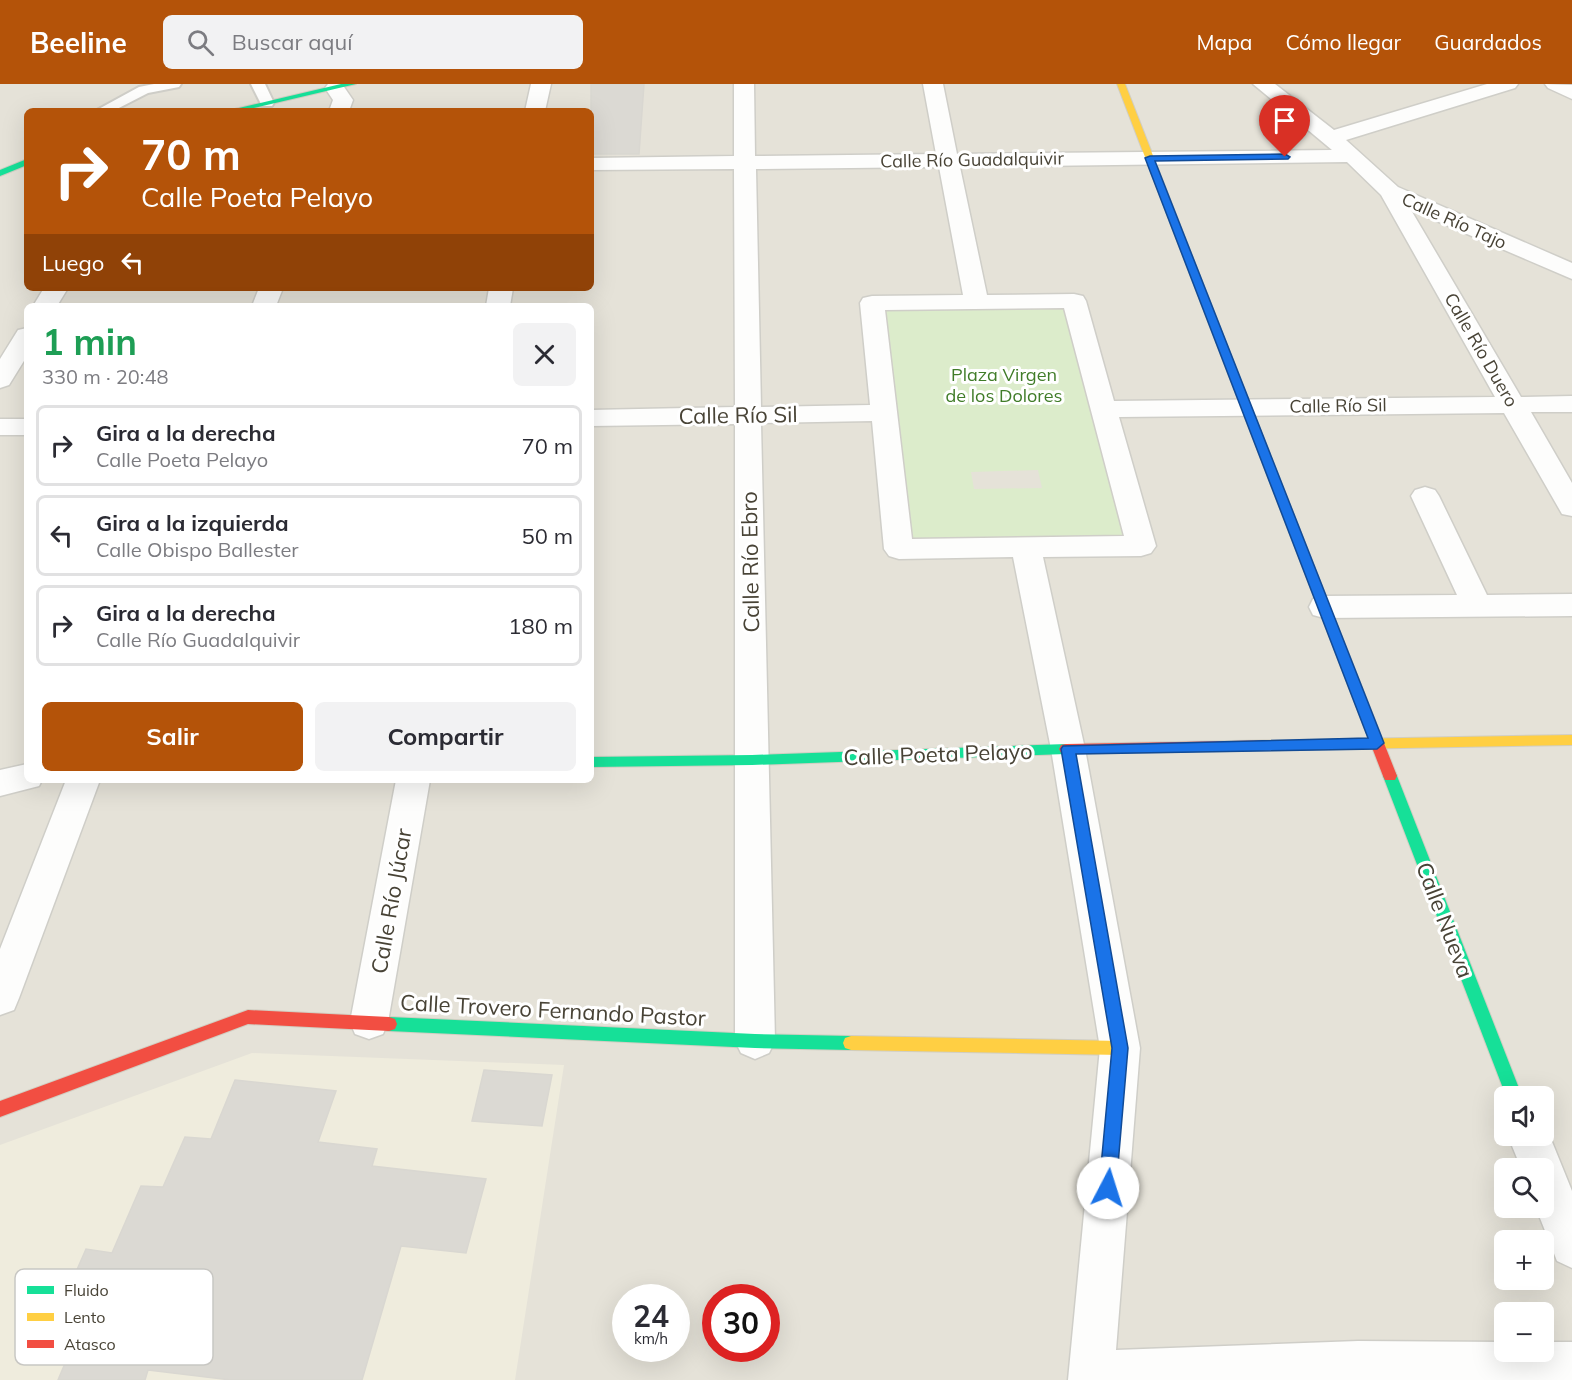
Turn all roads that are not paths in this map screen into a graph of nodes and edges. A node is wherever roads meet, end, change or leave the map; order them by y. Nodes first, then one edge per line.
1 (174, 84) edge
2 (258, 84) edge
3 (541, 84) edge
4 (744, 84) edge
5 (933, 84) edge
6 (1120, 84) edge
7 (1263, 84) edge
8 (1508, 84) edge
9 (1555, 84) edge
10 (343, 86) edge
11 (144, 90) junction
12 (1572, 93) edge
13 (267, 103) junction
14 (108, 108) edge
15 (139, 108) edge
16 (244, 108) edge
17 (340, 108) edge
18 (536, 108) edge
19 (1330, 138) junction
20 (1353, 156) junction
21 (1150, 158) junction
22 (948, 160) junction
23 (24, 163) edge
24 (745, 163) junction
25 (594, 164) edge
26 (0, 173) edge
27 (1390, 192) junction
28 (1572, 272) edge
29 (976, 302) junction
30 (24, 340) edge
31 (0, 380) edge
32 (1512, 404) junction
33 (1572, 404) edge
34 (1246, 407) junction
35 (1104, 409) junction
36 (884, 413) junction
37 (748, 415) junction
38 (594, 418) edge
39 (0, 427) edge
40 (24, 427) edge
41 (1425, 496) dead end
42 (1572, 507) edge
43 (1026, 547) junction
44 (1572, 605) edge
45 (1478, 606) junction
46 (1324, 607) junction
47 (1572, 740) edge
48 (1377, 743) junction
49 (1068, 749) junction
50 (752, 760) junction
51 (594, 762) edge
52 (24, 778) edge
53 (0, 783) edge
54 (82, 783) edge
55 (412, 783) edge
56 (0, 998) edge
57 (369, 1022) junction
58 (755, 1041) junction
59 (1120, 1048) junction
60 (1510, 1086) edge
61 (0, 1109) edge
62 (1554, 1199) edge
63 (1572, 1246) edge
64 (1572, 1365) edge
65 (1091, 1377) edge

1 - 11 lane
2 - 13 lane
3 - 18 street
4 - 24 street, Calle Río Ebro
5 - 22 street
6 - 21 street, Calle Nueva
7 - 19 street, Calle Río Tajo
8 - 19 street
9 - 12 street
10 - 13 street
10 - 17 street
11 - 14 lane
11 - 15 lane
13 - 16 street
19 - 20 street, Calle Río Tajo
20 - 21 street, Calle Río Guadalquivir
20 - 27 street, Calle Río Tajo
21 - 22 street, Calle Río Guadalquivir
21 - 34 street, Calle Nueva
22 - 24 street, Calle Río Guadalquivir
22 - 29 street
23 - 26 street
24 - 25 street, Calle Río Guadalquivir
24 - 37 street, Calle Río Ebro
27 - 28 street, Calle Río Tajo
27 - 32 street, Calle Río Duero
29 - 35 street
29 - 36 street
30 - 31 street
32 - 33 street, Calle Río Sil
32 - 34 street, Calle Río Sil
32 - 42 street, Calle Río Duero
34 - 35 street, Calle Río Sil
34 - 46 street, Calle Nueva
35 - 43 street
36 - 37 street, Calle Río Sil
36 - 43 street
37 - 38 street, Calle Río Sil
37 - 50 street, Calle Río Ebro
39 - 40 street
41 - 45 street
43 - 49 street
44 - 45 street
45 - 46 street
46 - 48 street, Calle Nueva
47 - 48 street, Calle Poeta Pelayo
48 - 49 street, Calle Poeta Pelayo
48 - 60 street, Calle Nueva
49 - 50 street, Calle Poeta Pelayo
49 - 59 street
50 - 51 street, Calle Poeta Pelayo
50 - 58 street, Calle Río Ebro
52 - 53 street
54 - 56 street
55 - 57 street, Calle Río Júcar
57 - 58 street, Calle Trovero Fernando Pastor
57 - 61 street, Calle Trovero Fernando Pastor
58 - 59 street, Calle Trovero Fernando Pastor
59 - 65 street
62 - 63 street
64 - 65 street

